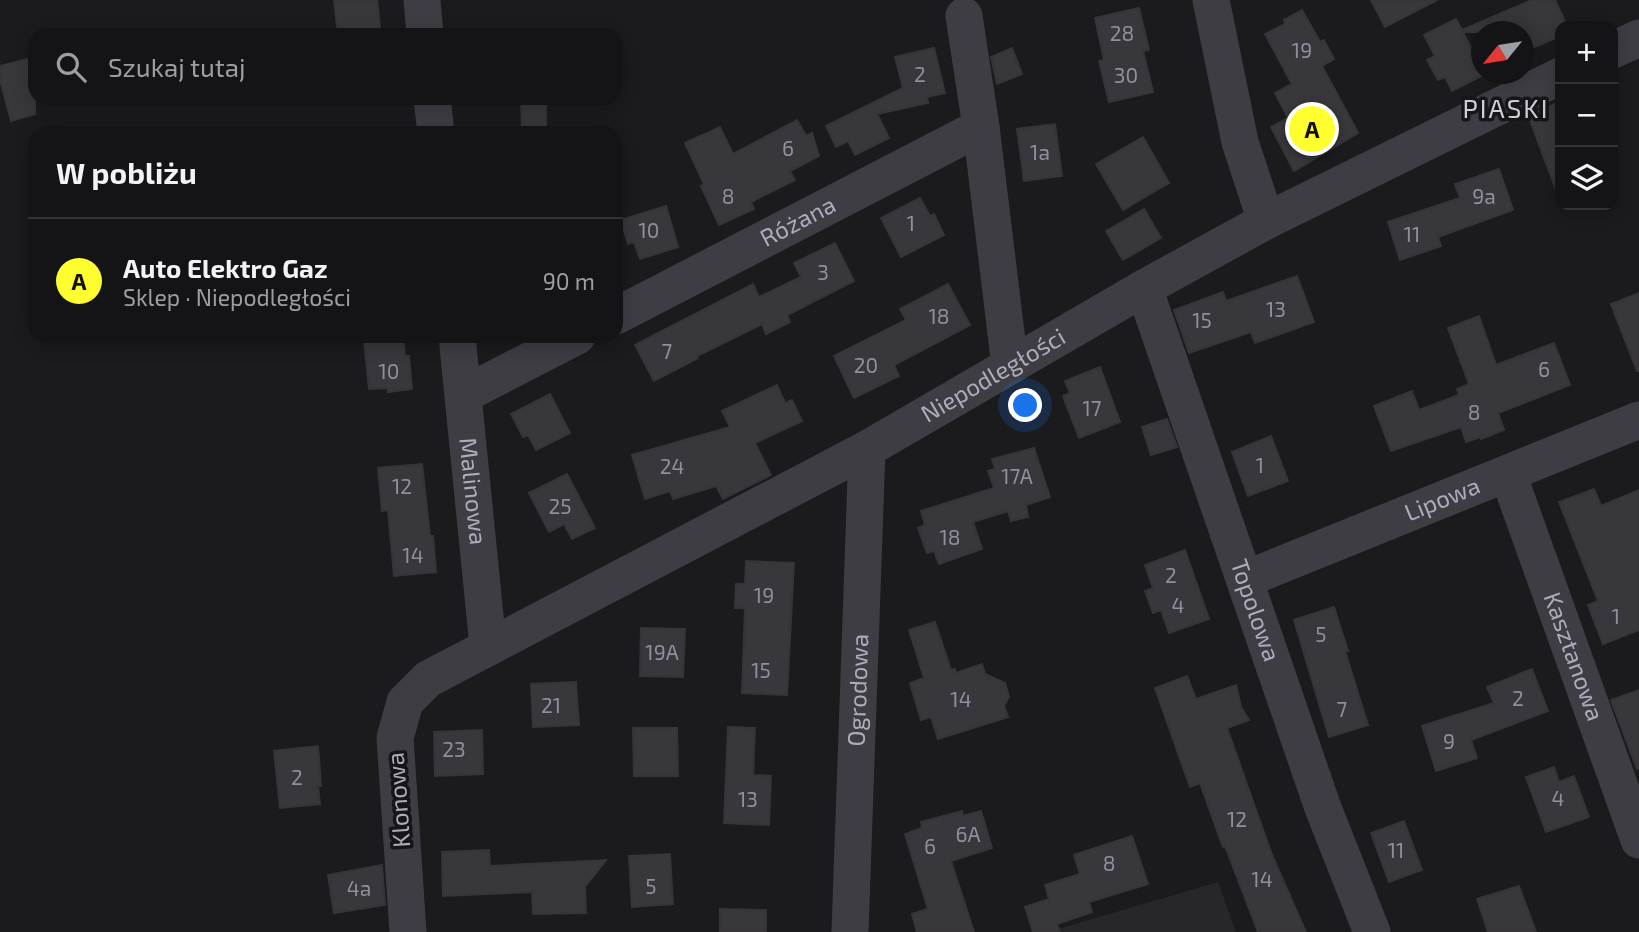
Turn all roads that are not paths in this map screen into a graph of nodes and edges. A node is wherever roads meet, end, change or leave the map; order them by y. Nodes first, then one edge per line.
1 (422, 0) edge
2 (1211, 0) edge
3 (964, 16) dead end
4 (424, 28) edge
5 (1639, 38) edge
6 (1618, 48) edge
7 (1555, 78) edge
8 (433, 105) edge
9 (435, 126) edge
10 (981, 127) junction
11 (1266, 221) junction
12 (1144, 288) junction
13 (623, 312) edge
14 (458, 343) edge
15 (563, 343) edge
16 (1010, 366) junction
17 (463, 395) junction
18 (1639, 420) edge
19 (867, 449) junction
20 (1508, 474) junction
21 (1246, 579) junction
22 (488, 646) junction
23 (428, 679) joint
24 (1639, 841) edge
25 (408, 932) edge
26 (850, 932) edge
27 (1372, 932) edge

1 - 4 street
2 - 11 street
3 - 10 street
5 - 6 street
7 - 11 street, Niepodległości
8 - 9 street
10 - 13 street, Różana
10 - 16 street
11 - 12 street, Niepodległości
12 - 16 street, Niepodległości
12 - 21 street, Topolowa
14 - 17 street, Malinowa
15 - 17 street
16 - 19 street, Niepodległości
17 - 22 street, Malinowa
18 - 20 street, Lipowa
19 - 22 street, Niepodległości
19 - 26 street, Ogrodowa
20 - 21 street, Lipowa
20 - 24 street, Kasztanowa
21 - 27 street, Topolowa
22 - 23 street, Niepodległości
23 - 25 street, Klonowa

